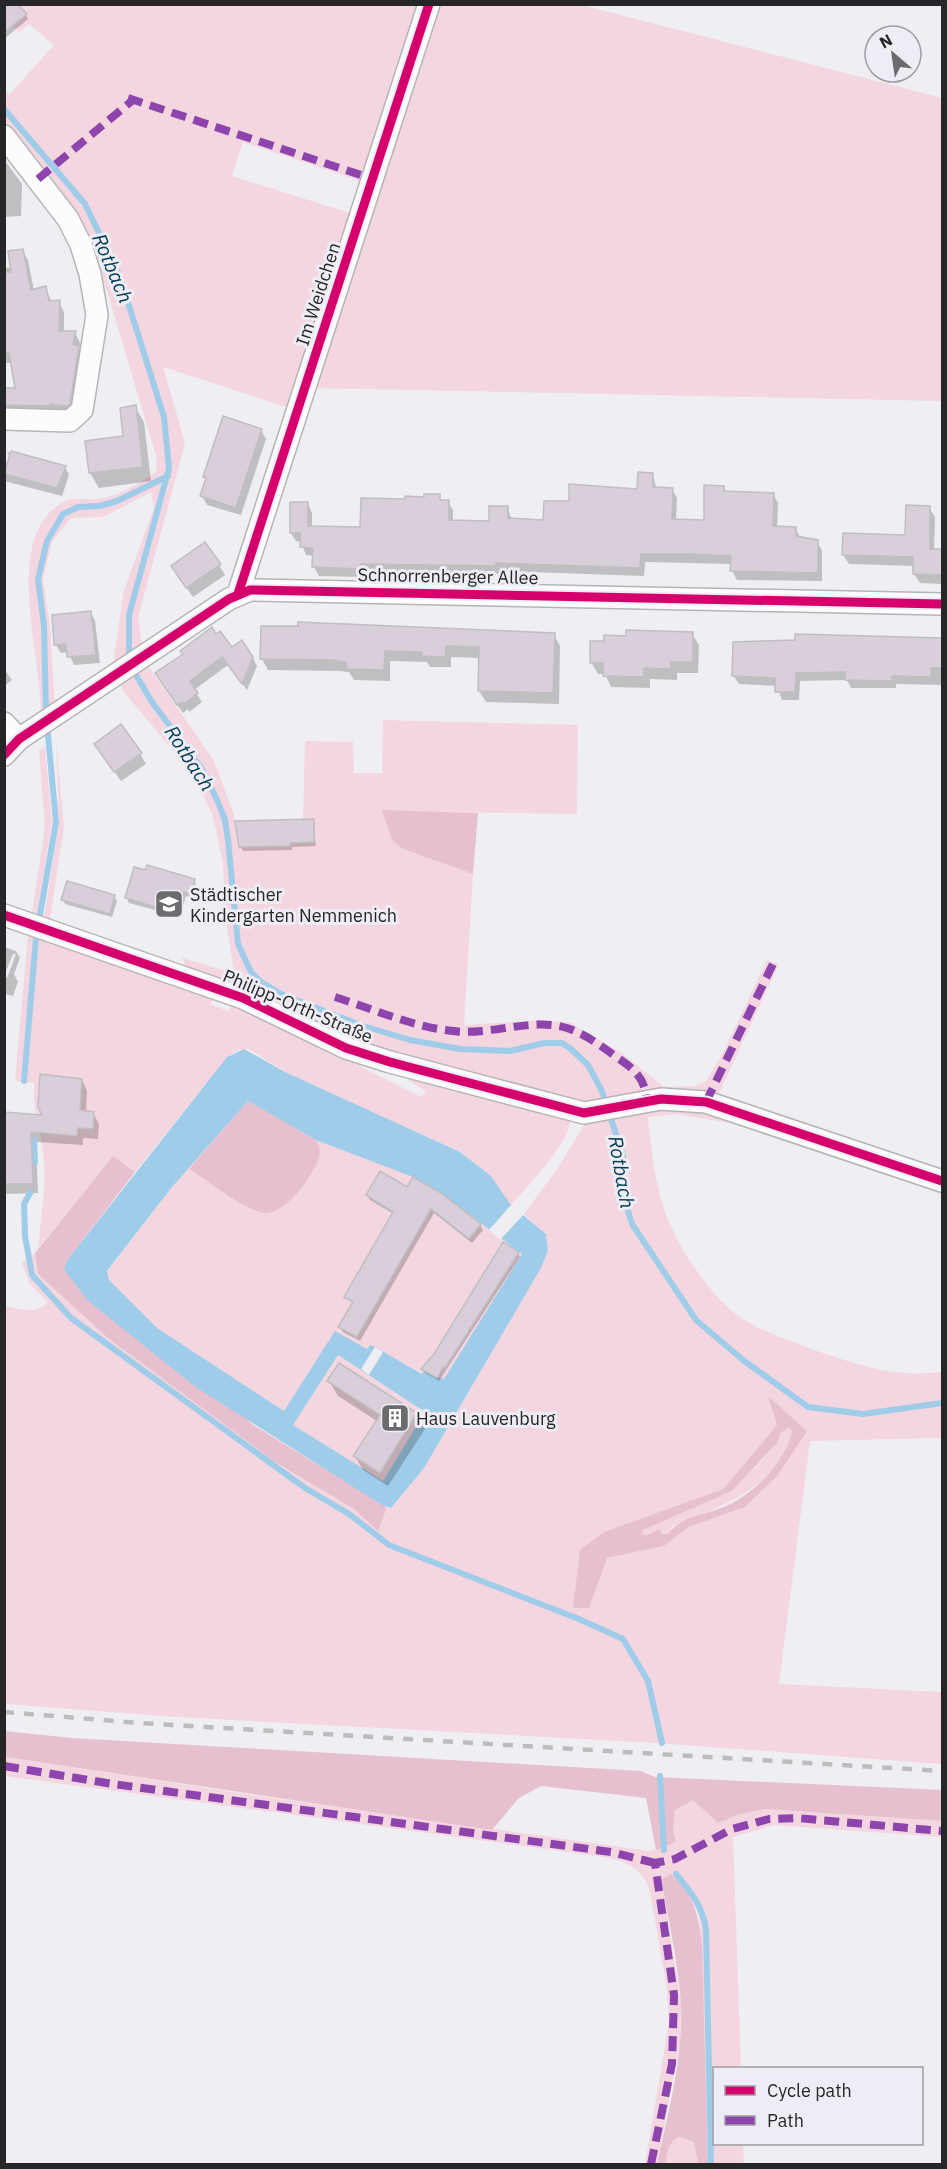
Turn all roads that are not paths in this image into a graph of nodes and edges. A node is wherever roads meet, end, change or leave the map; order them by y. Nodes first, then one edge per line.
1 (429, 4) edge
2 (4, 136) edge
3 (4, 419) edge
4 (238, 594) junction
5 (942, 604) edge
6 (4, 723) edge
7 (12, 747) edge
8 (4, 915) edge
9 (942, 1181) edge

1 - 4 street, Im Weidchen
2 - 3 street
4 - 5 street, Schnorrenberger Allee
4 - 7 street, Schnorrenberger Allee
6 - 7 street
8 - 9 street, Philipp-Orth-Straße

